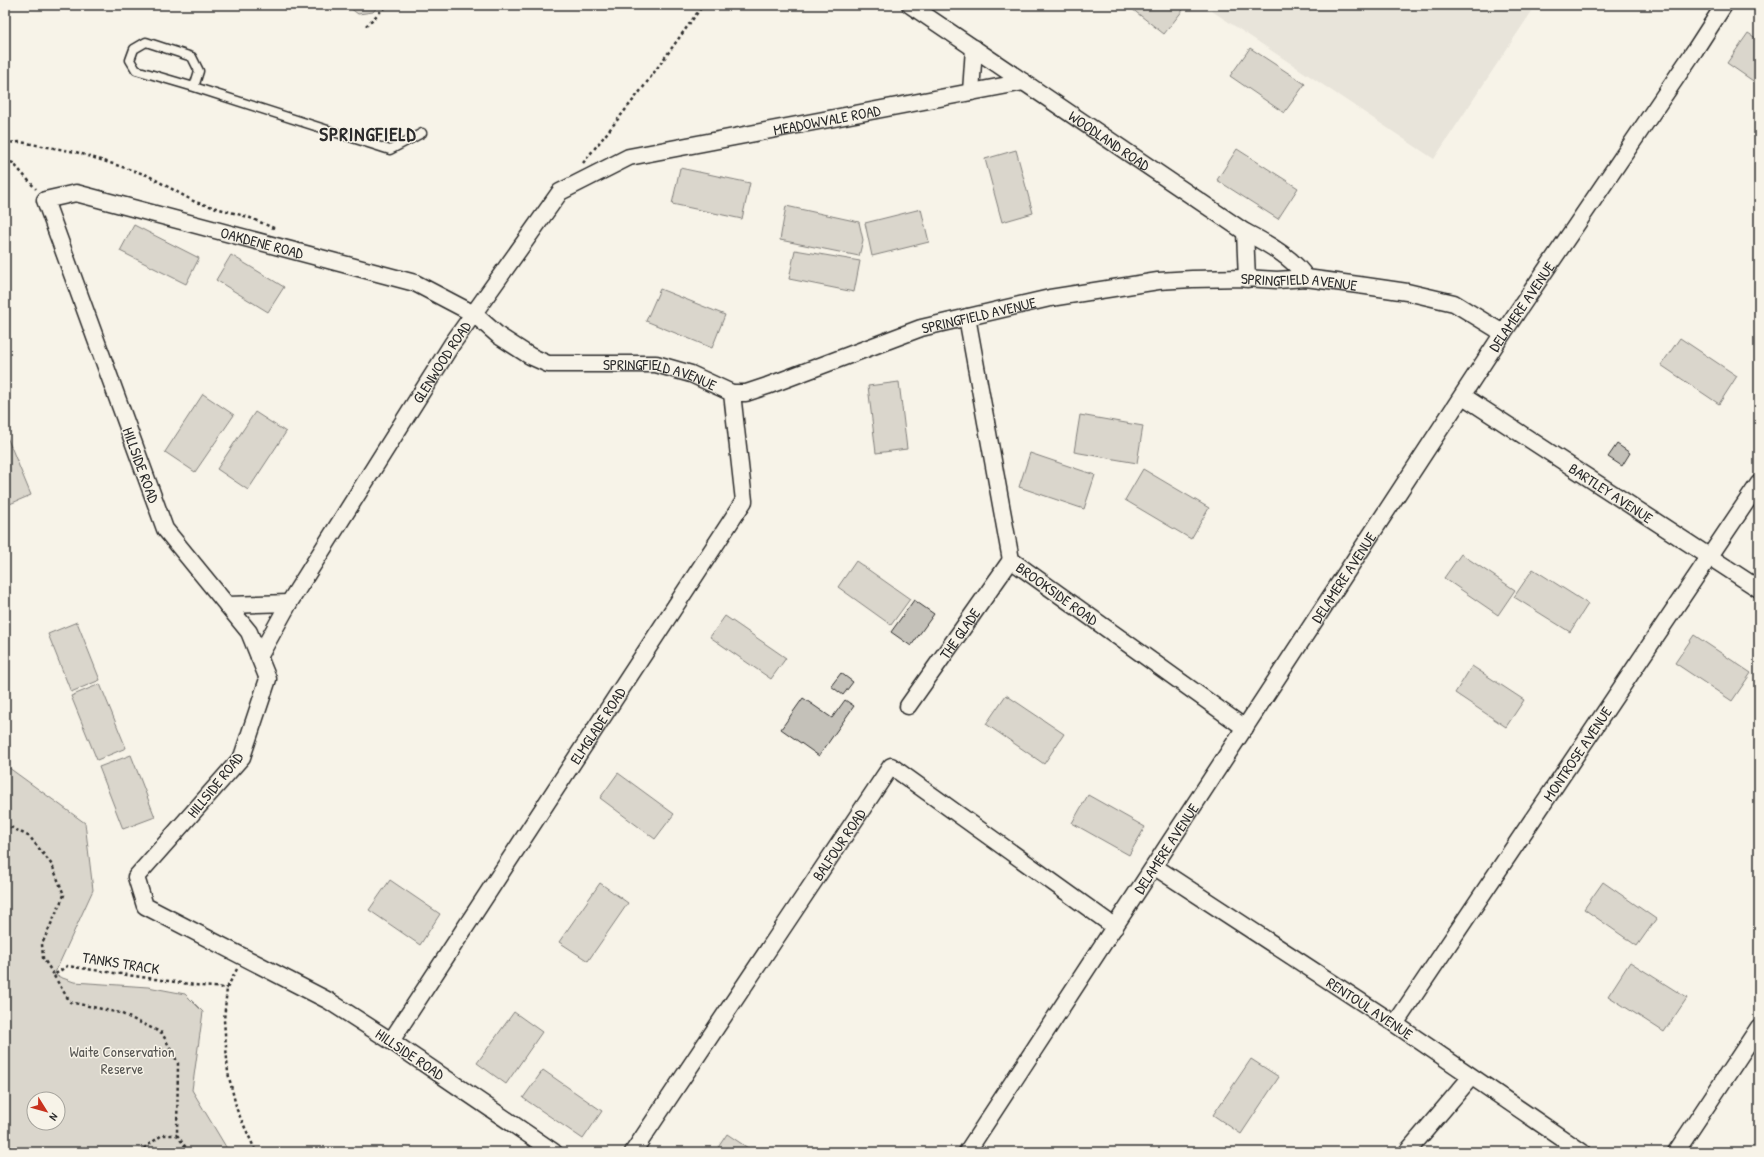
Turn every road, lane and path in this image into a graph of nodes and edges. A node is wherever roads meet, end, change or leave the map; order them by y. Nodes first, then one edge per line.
1 (387, 5) edge
2 (703, 5) edge
3 (910, 5) edge
4 (1724, 5) edge
5 (366, 26) dead end
6 (974, 48) junction
7 (1024, 82) junction
8 (194, 87) junction
9 (971, 92) junction
10 (422, 133) dead end
11 (5, 143) edge
12 (629, 157) joint
13 (5, 160) edge
14 (579, 168) dead end
15 (45, 200) junction
16 (281, 231) dead end
17 (1244, 232) junction
18 (1306, 278) junction
19 (1247, 279) junction
20 (474, 314) junction
21 (967, 318) junction
22 (1503, 333) junction
23 (732, 393) junction
24 (1463, 396) junction
25 (1759, 483) edge
26 (1709, 557) junction
27 (1011, 560) junction
28 (1759, 589) edge
29 (289, 603) junction
30 (227, 605) junction
31 (259, 657) junction
32 (908, 706) dead end
33 (1245, 728) junction
34 (5, 824) edge
35 (1155, 867) junction
36 (1115, 927) junction
37 (243, 957) junction
38 (54, 976) junction
39 (227, 988) junction
40 (1395, 1024) junction
41 (1759, 1027) edge
42 (391, 1041) junction
43 (1471, 1077) junction
44 (177, 1135) junction
45 (553, 1151) edge
46 (139, 1152) edge
47 (189, 1152) edge
48 (256, 1152) edge
49 (633, 1152) edge
50 (967, 1152) edge
51 (1407, 1152) edge
52 (1582, 1152) edge
53 (1676, 1152) edge

1 - 5 path
2 - 14 path
3 - 6 street, WOODLAND ROAD
4 - 22 street, DELAMERE AVENUE
6 - 7 street, WOODLAND ROAD
6 - 9 street
7 - 9 street, MEADOWVALE ROAD
7 - 17 street, WOODLAND ROAD
8 - 8 lane
8 - 10 lane
9 - 12 street, MEADOWVALE ROAD
11 - 16 path
12 - 20 street, GLENWOOD ROAD
13 - 15 path
15 - 20 street, OAKDENE ROAD
15 - 30 street, HILLSIDE ROAD
17 - 18 street, WOODLAND ROAD
17 - 19 street
18 - 19 street, SPRINGFIELD AVENUE
18 - 22 street, SPRINGFIELD AVENUE
19 - 21 street, SPRINGFIELD AVENUE
20 - 23 street, SPRINGFIELD AVENUE
20 - 29 street, GLENWOOD ROAD
21 - 23 street, SPRINGFIELD AVENUE
21 - 27 street, BROOKSIDE ROAD
22 - 24 street, DELAMERE AVENUE
23 - 42 street, ELMGLADE ROAD
24 - 26 street, BARTLEY AVENUE
24 - 33 street, DELAMERE AVENUE
25 - 26 street, MONTROSE AVENUE
26 - 28 street, BARTLEY AVENUE
26 - 40 street, MONTROSE AVENUE
27 - 32 street, THE GLADE
27 - 33 street, BROOKSIDE ROAD
29 - 30 street
29 - 31 street, GLENWOOD ROAD
30 - 31 street, HILLSIDE ROAD
31 - 37 street, HILLSIDE ROAD
33 - 35 street, DELAMERE AVENUE
34 - 38 path
35 - 36 street, DELAMERE AVENUE
35 - 40 street, RENTOUL AVENUE
36 - 49 street, BALFOUR ROAD
36 - 50 street, DELAMERE AVENUE
37 - 39 path
37 - 42 street, HILLSIDE ROAD
38 - 39 path, TANKS TRACK
38 - 44 path
39 - 48 path
40 - 43 street, RENTOUL AVENUE
41 - 53 street
42 - 45 street, HILLSIDE ROAD
43 - 51 street
43 - 52 street, RENTOUL AVENUE
44 - 46 path
44 - 47 path

